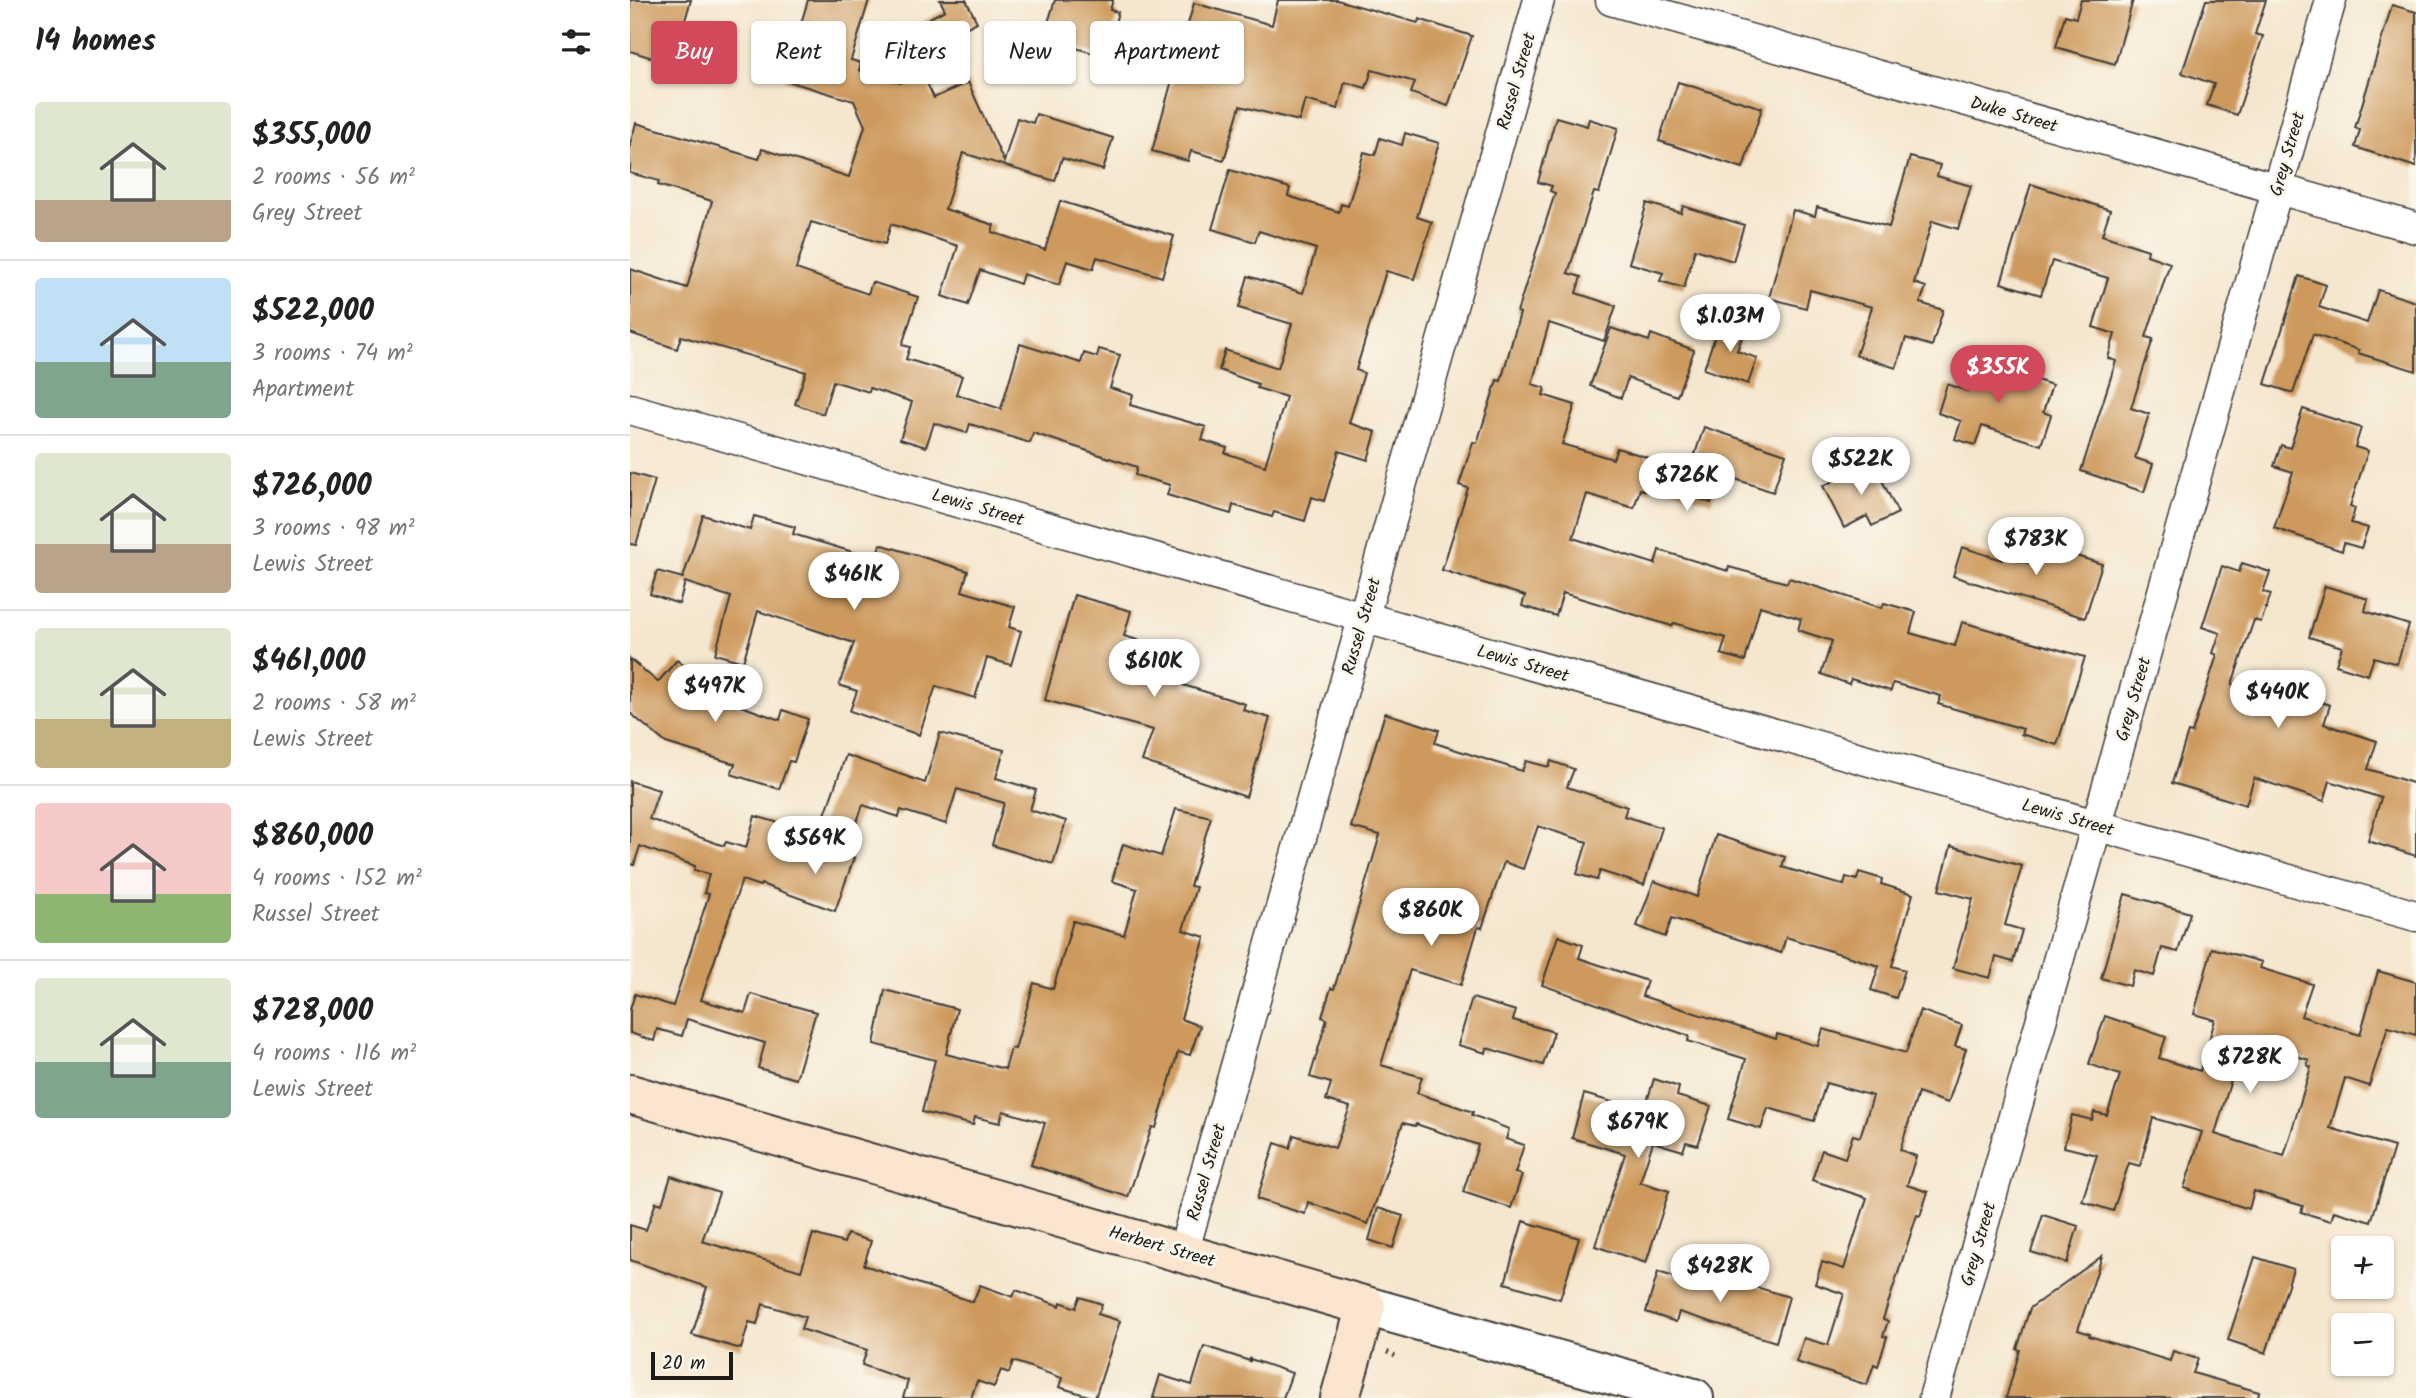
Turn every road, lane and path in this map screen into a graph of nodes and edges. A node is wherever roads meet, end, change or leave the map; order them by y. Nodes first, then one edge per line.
1 (1539, 0) edge
2 (1611, 0) edge
3 (2331, 0) edge
4 (2277, 189) junction
5 (2416, 228) edge
6 (630, 408) edge
7 (1363, 617) junction
8 (2097, 825) junction
9 (2416, 916) edge
10 (630, 1094) edge
11 (1183, 1253) junction
12 (1366, 1306) junction
13 (1387, 1352) dead end
14 (1397, 1357) dead end
15 (1340, 1398) edge
16 (1693, 1398) edge
17 (1934, 1398) edge

1 - 7 street, Russel Street
2 - 4 street, Duke Street
3 - 4 street, Grey Street
4 - 5 street, Duke Street
4 - 8 street, Grey Street
6 - 7 street, Lewis Street
7 - 8 street, Lewis Street
7 - 11 street, Russel Street
8 - 9 street, Lewis Street
8 - 17 street, Grey Street
10 - 11 main road, Herbert Street
11 - 12 main road, Herbert Street
12 - 15 main road
12 - 16 street, Herbert Street
13 - 14 path

